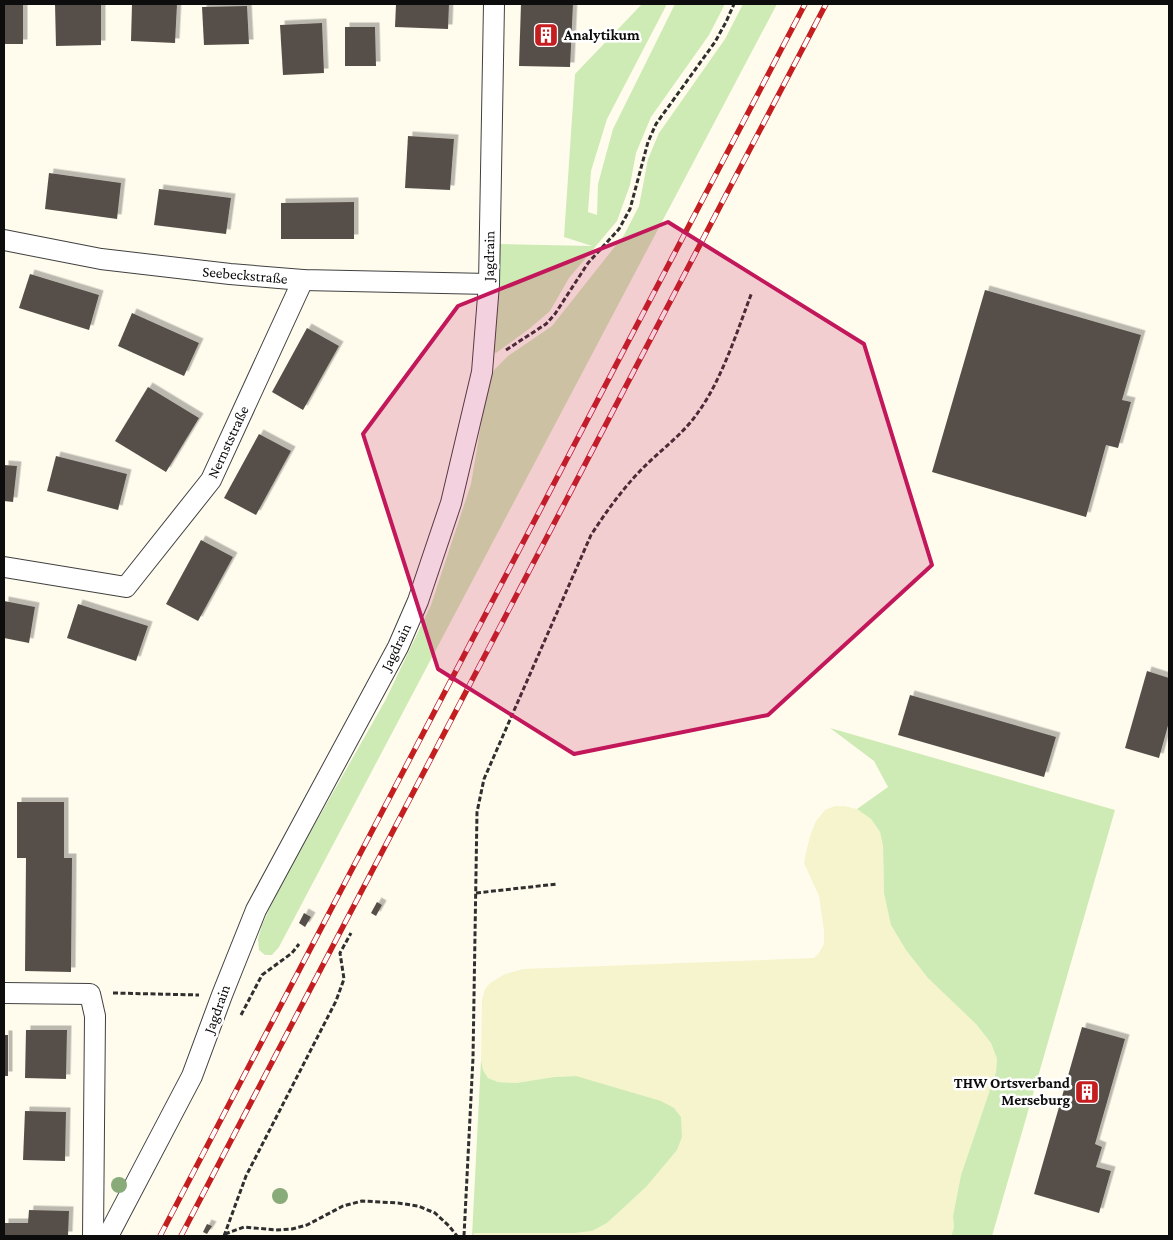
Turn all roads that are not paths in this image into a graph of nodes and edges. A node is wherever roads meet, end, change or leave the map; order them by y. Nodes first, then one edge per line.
1 (494, 4) edge
2 (4, 240) edge
3 (303, 280) junction
4 (489, 284) junction
5 (4, 567) edge
6 (4, 993) edge
7 (92, 1236) edge
8 (108, 1236) edge

1 - 4 street, Jagdrain
2 - 3 street, Seebeckstraße
3 - 4 street, Seebeckstraße
3 - 5 street, Nernststraße
4 - 8 street, Jagdrain
6 - 7 street

